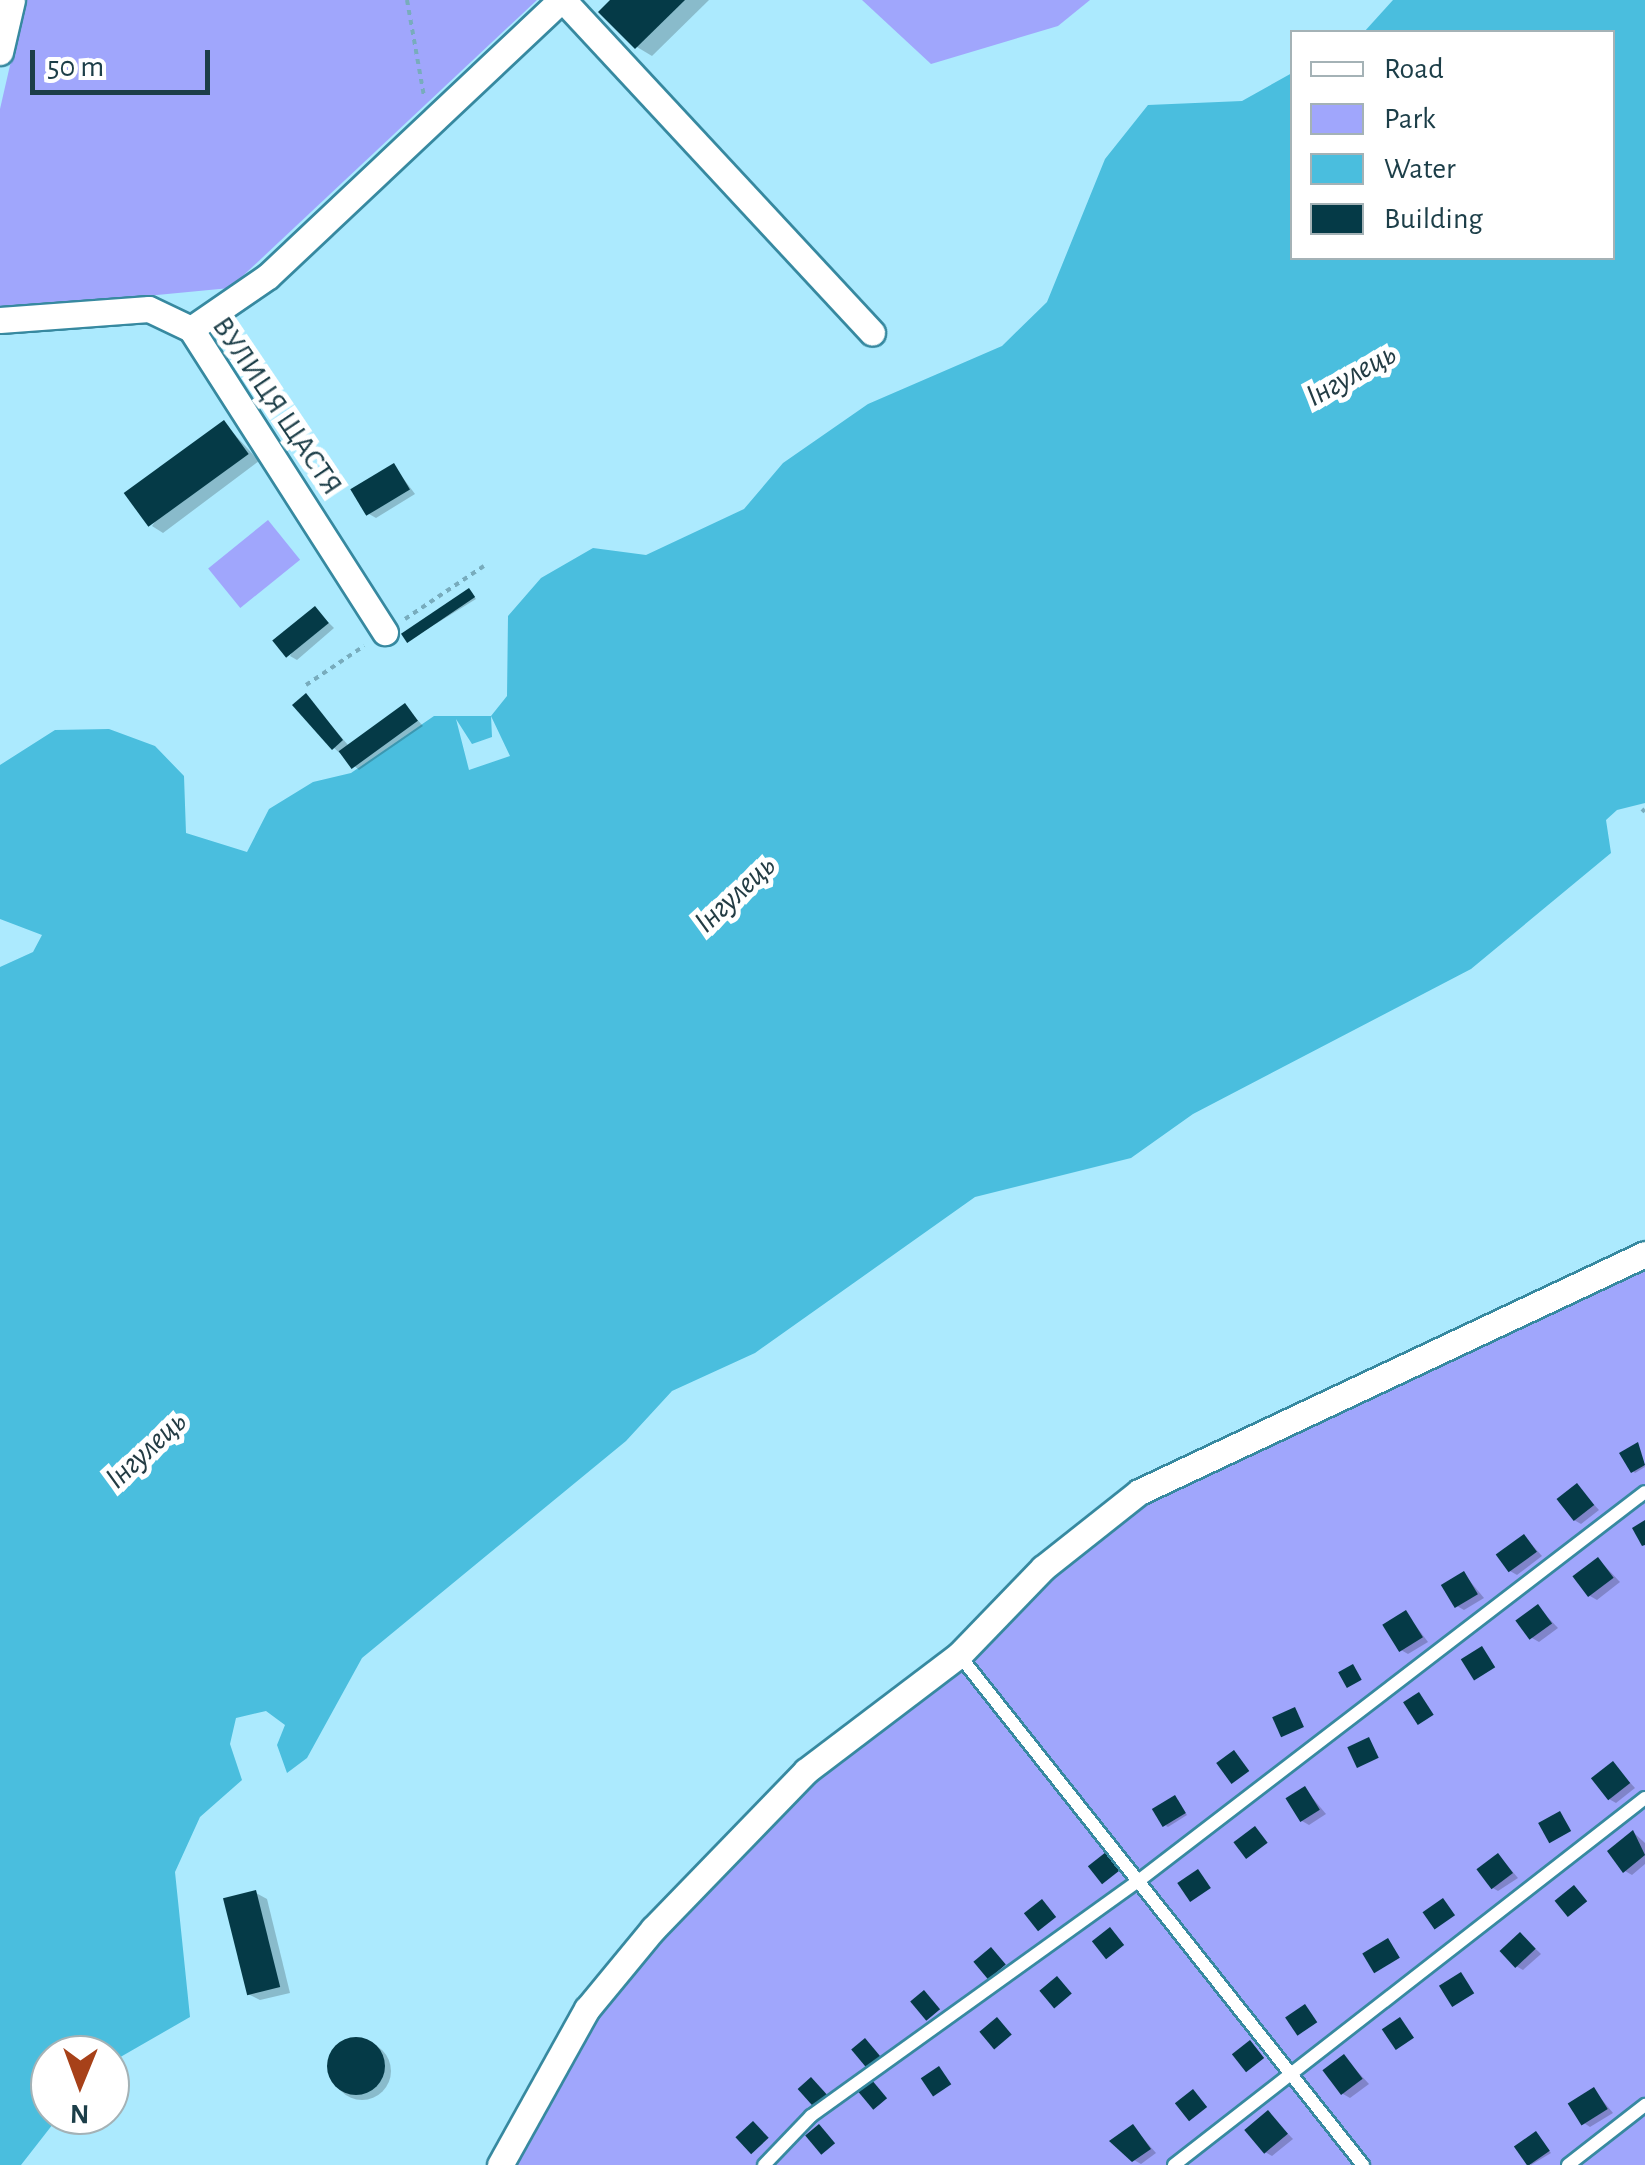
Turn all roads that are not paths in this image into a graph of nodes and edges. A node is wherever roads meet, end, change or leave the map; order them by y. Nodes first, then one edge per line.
1 (12, 0) edge
2 (562, 0) edge
3 (0, 52) edge
4 (0, 320) edge
5 (192, 328) junction
6 (872, 332) dead end
7 (386, 632) dead end
8 (1645, 1254) edge
9 (1645, 1492) edge
10 (959, 1655) junction
11 (1645, 1798) edge
12 (1141, 1878) junction
13 (1290, 2072) junction
14 (1645, 2106) edge
15 (500, 2165) edge
16 (764, 2165) edge
17 (1174, 2165) edge
18 (1363, 2165) edge
19 (1568, 2165) edge

1 - 3 street
2 - 5 street
2 - 6 street
4 - 5 street, ВУЛИЦЯ ЩАСТЯ
5 - 7 street, ВУЛИЦЯ ЩАСТЯ
8 - 10 street
9 - 12 lane
10 - 12 lane
10 - 15 street
11 - 13 lane
12 - 13 lane
12 - 16 lane
13 - 17 lane
13 - 18 lane
14 - 19 lane

